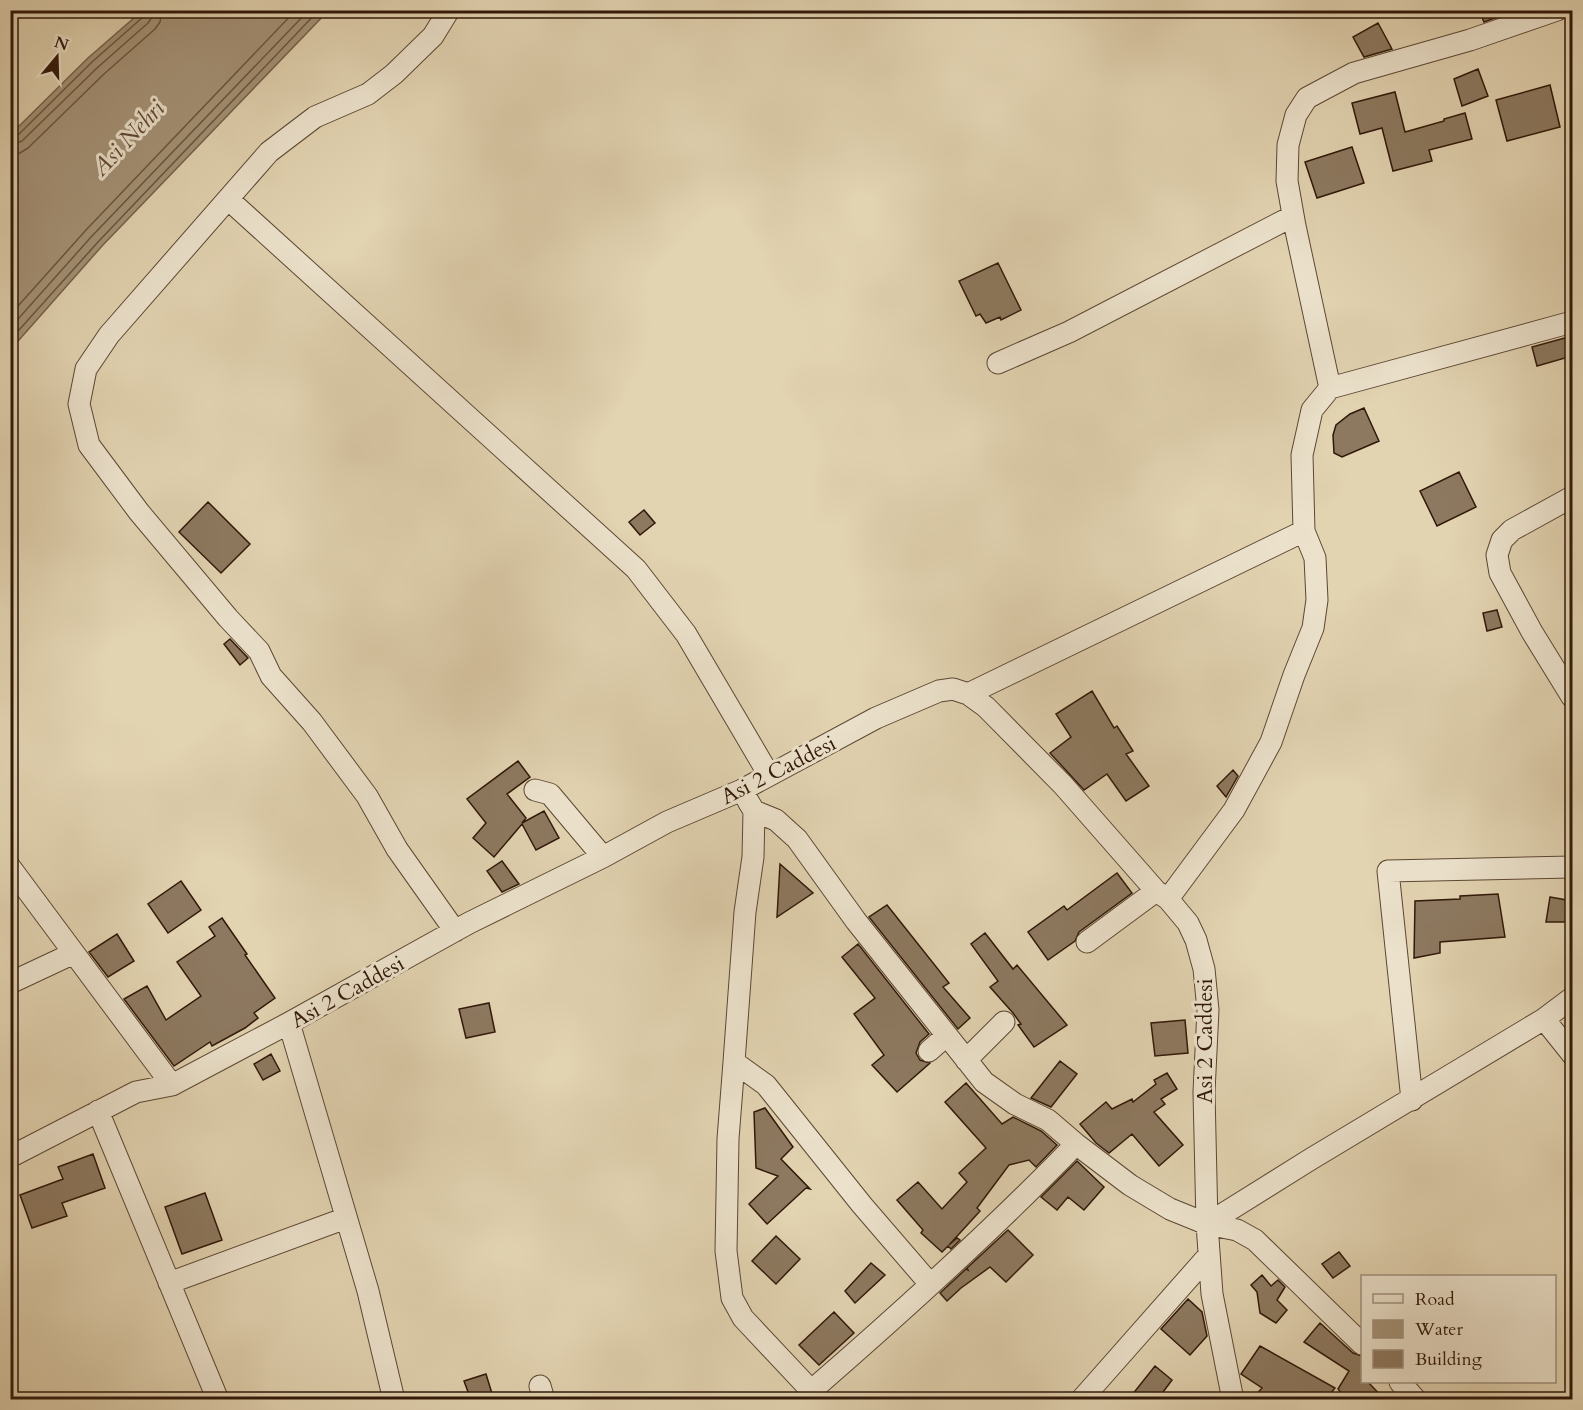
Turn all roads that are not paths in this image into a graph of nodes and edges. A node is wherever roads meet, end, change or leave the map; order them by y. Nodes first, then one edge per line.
1 (449, 10) edge
2 (1557, 10) edge
3 (228, 199) junction
4 (1293, 216) junction
5 (1572, 322) edge
6 (998, 363) dead end
7 (1330, 388) junction
8 (1572, 497) edge
9 (1304, 531) junction
10 (969, 694) junction
11 (1572, 697) edge
12 (769, 775) junction
13 (535, 790) dead end
14 (742, 790) junction
15 (754, 811) junction
16 (603, 857) junction
17 (10, 867) edge
18 (1572, 867) edge
19 (1162, 895) junction
20 (455, 931) junction
21 (1087, 942) dead end
22 (74, 952) junction
23 (10, 983) edge
24 (1572, 998) edge
25 (1544, 1019) junction
26 (1004, 1022) dead end
27 (289, 1023) junction
28 (946, 1036) junction
29 (929, 1051) dead end
30 (1572, 1054) edge
31 (966, 1060) junction
32 (734, 1062) junction
33 (171, 1085) junction
34 (1413, 1100) junction
35 (98, 1111) junction
36 (1076, 1144) junction
37 (10, 1157) edge
38 (346, 1218) junction
39 (1207, 1224) junction
40 (1209, 1255) junction
41 (170, 1283) junction
42 (930, 1284) junction
43 (1361, 1343) edge
44 (1401, 1383) edge
45 (816, 1395) edge
46 (218, 1400) edge
47 (394, 1400) edge
48 (1081, 1400) edge
49 (1233, 1400) edge
50 (1416, 1400) edge

1 - 3 street
2 - 4 street
3 - 12 street
3 - 20 street
4 - 6 street
4 - 7 street
5 - 7 street
7 - 9 street
8 - 11 street
9 - 10 street
9 - 19 street
10 - 12 street, Asi 2 Caddesi
10 - 19 street, Asi 2 Caddesi
12 - 14 street, Asi 2 Caddesi
13 - 16 street
14 - 15 street
14 - 16 street, Asi 2 Caddesi
15 - 28 street
15 - 32 street
16 - 20 street, Asi 2 Caddesi
17 - 22 street
18 - 34 street
19 - 21 street
19 - 39 street, Asi 2 Caddesi
20 - 27 street, Asi 2 Caddesi
22 - 23 street
22 - 33 street
24 - 25 street
25 - 30 street
25 - 34 street
26 - 31 street
27 - 33 street, Asi 2 Caddesi
27 - 38 street
28 - 29 street
28 - 31 street
31 - 36 street
32 - 42 street
32 - 45 street
33 - 35 street, Asi 2 Caddesi
34 - 39 street
35 - 37 street, Asi 2 Caddesi
35 - 41 street
36 - 39 street
36 - 42 street
38 - 41 street
38 - 47 street
39 - 40 street, Asi 2 Caddesi
39 - 43 street
40 - 48 street
40 - 49 street, Asi 2 Caddesi
41 - 46 street
42 - 45 street
44 - 50 street

